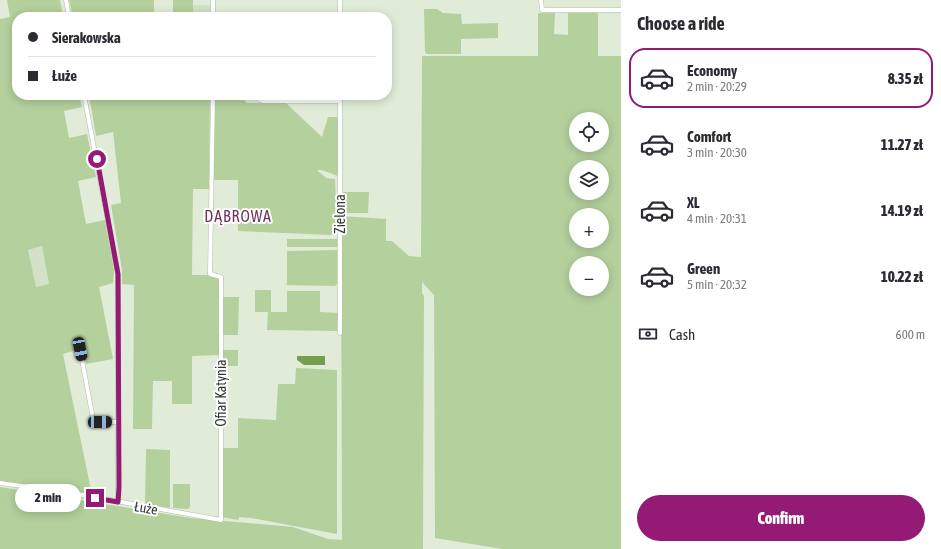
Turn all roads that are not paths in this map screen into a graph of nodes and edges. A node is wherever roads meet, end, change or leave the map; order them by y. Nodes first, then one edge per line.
1 (66, 0) edge
2 (213, 0) edge
3 (340, 0) edge
4 (541, 0) edge
5 (621, 10) edge
6 (68, 12) edge
7 (213, 12) edge
8 (340, 12) edge
9 (85, 100) edge
10 (213, 100) edge
11 (260, 100) edge
12 (300, 101) joint
13 (340, 101) joint
14 (340, 333) dead end
15 (80, 349) dead end
16 (118, 422) junction
17 (0, 483) edge
18 (118, 502) junction
19 (221, 520) joint

1 - 6 street
2 - 7 street
3 - 8 street
4 - 5 street
9 - 16 street
10 - 19 street, Ofiar Katynia
11 - 12 street
12 - 13 street
13 - 14 street, Zielona
15 - 16 street
16 - 18 street
17 - 18 street, Łuże
18 - 19 street, Łuże

